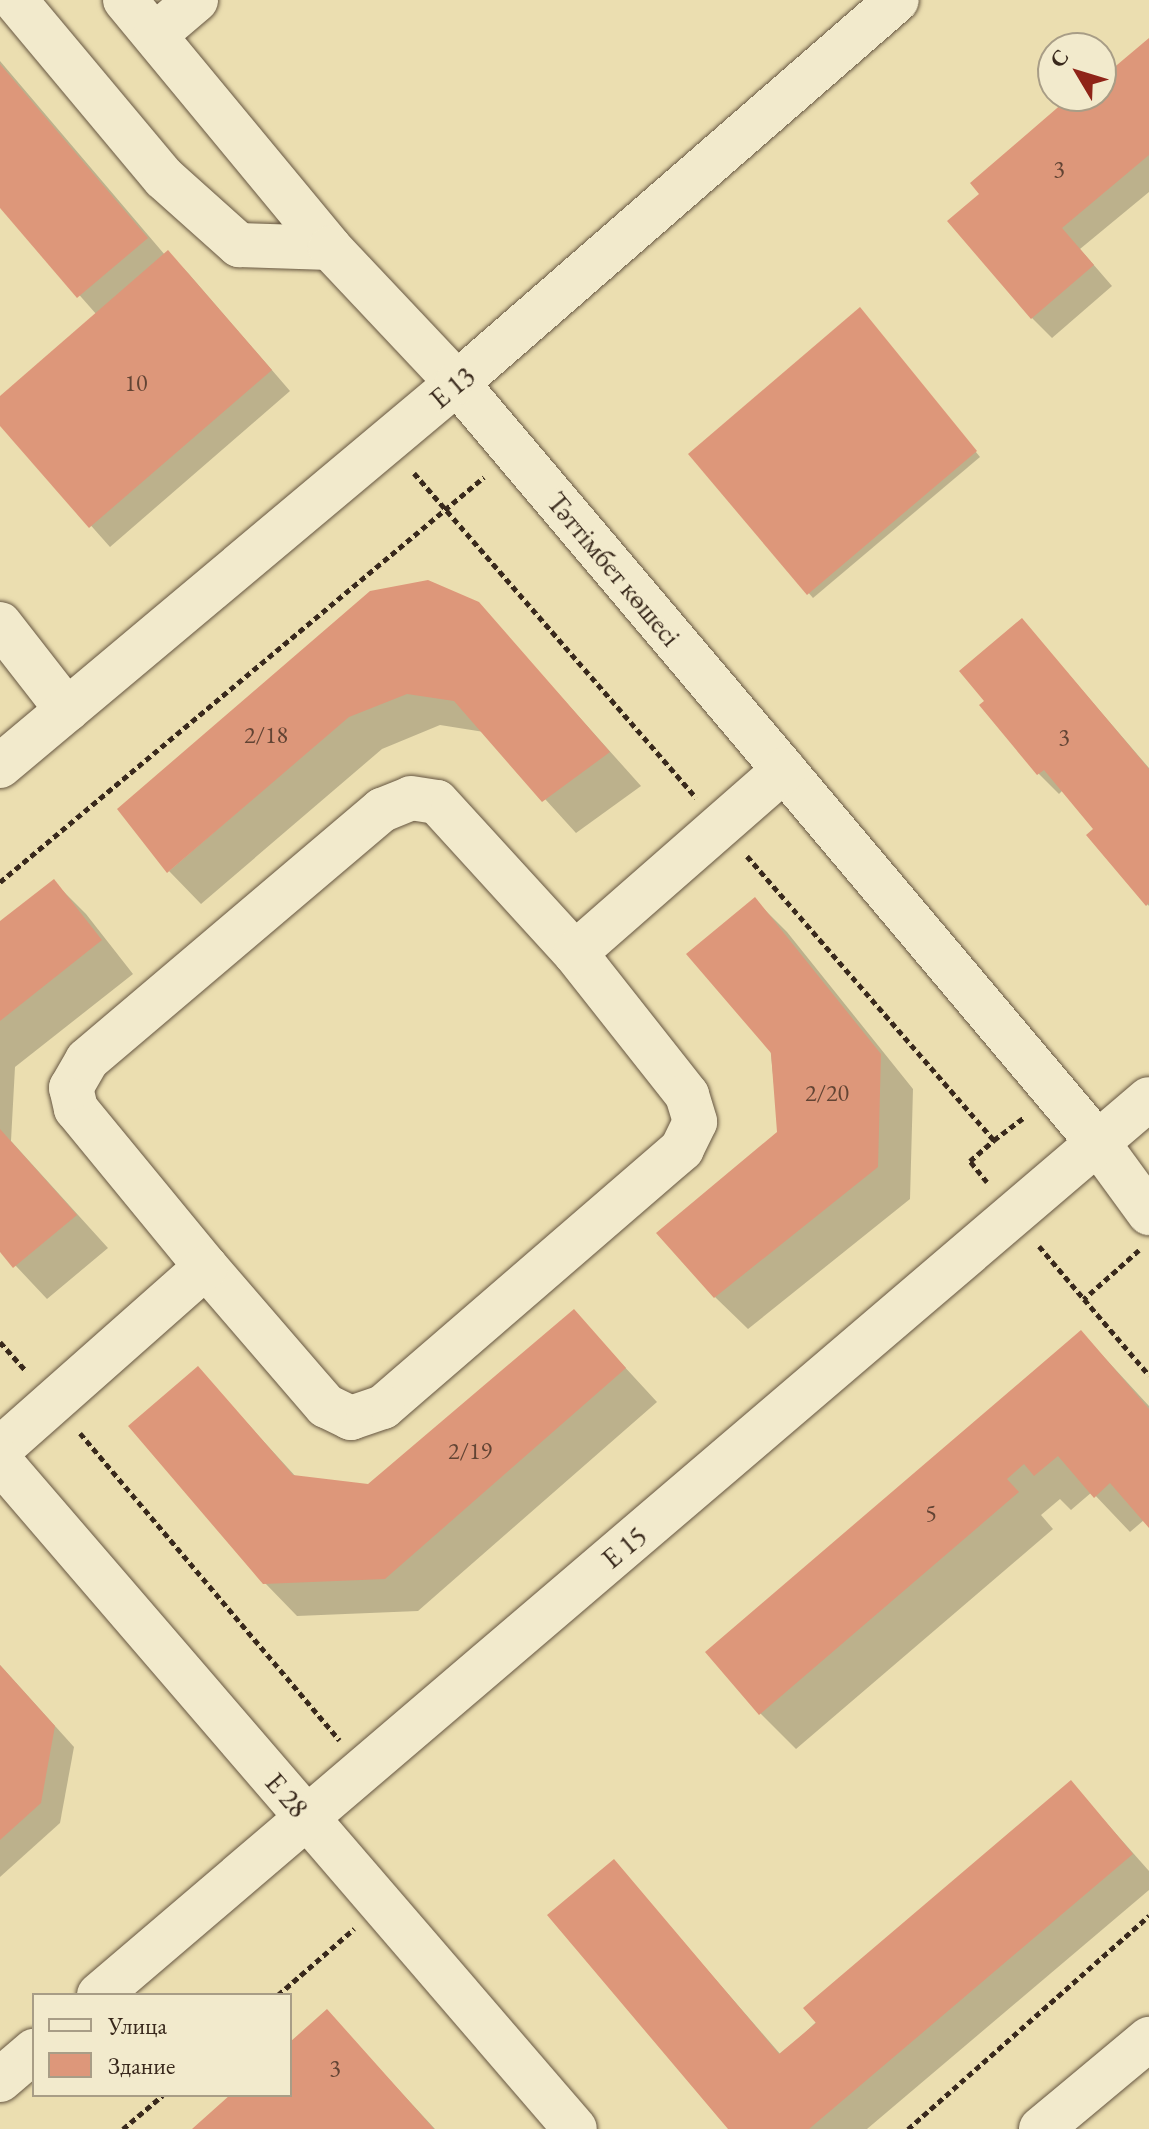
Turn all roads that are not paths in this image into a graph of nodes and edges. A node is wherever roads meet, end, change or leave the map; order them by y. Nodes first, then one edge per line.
1 (15, 0) edge
2 (125, 0) edge
3 (196, 0) edge
4 (897, 0) edge
5 (155, 35) junction
6 (330, 248) junction
7 (457, 383) junction
8 (0, 624) edge
9 (67, 710) junction
10 (0, 766) edge
11 (784, 770) junction
12 (575, 953) junction
13 (1149, 1099) edge
14 (1098, 1143) junction
15 (1149, 1213) edge
16 (206, 1267) junction
17 (0, 1449) edge
18 (0, 1461) edge
19 (306, 1817) junction
20 (101, 1993) edge
21 (1149, 2039) edge
22 (32, 2053) edge
23 (0, 2080) edge
24 (575, 2129) edge
25 (1041, 2129) edge

1 - 6 street
2 - 5 street, Тәттімбет көшесі
3 - 5 street
4 - 7 street, E 13
5 - 6 street, Тәттімбет көшесі
6 - 7 street, Тәттімбет көшесі
7 - 9 street, E 13
7 - 11 street, Тәттімбет көшесі
8 - 9 street
9 - 10 street, E 13
11 - 12 street
11 - 14 street, Тәттімбет көшесі
12 - 16 street
12 - 16 street
13 - 14 street, E 15
14 - 15 street, Тәттімбет көшесі
14 - 19 street, E 15
16 - 17 street
18 - 19 street, E 28
19 - 20 street, E 15
19 - 24 street, E 28
21 - 25 street
22 - 23 street

